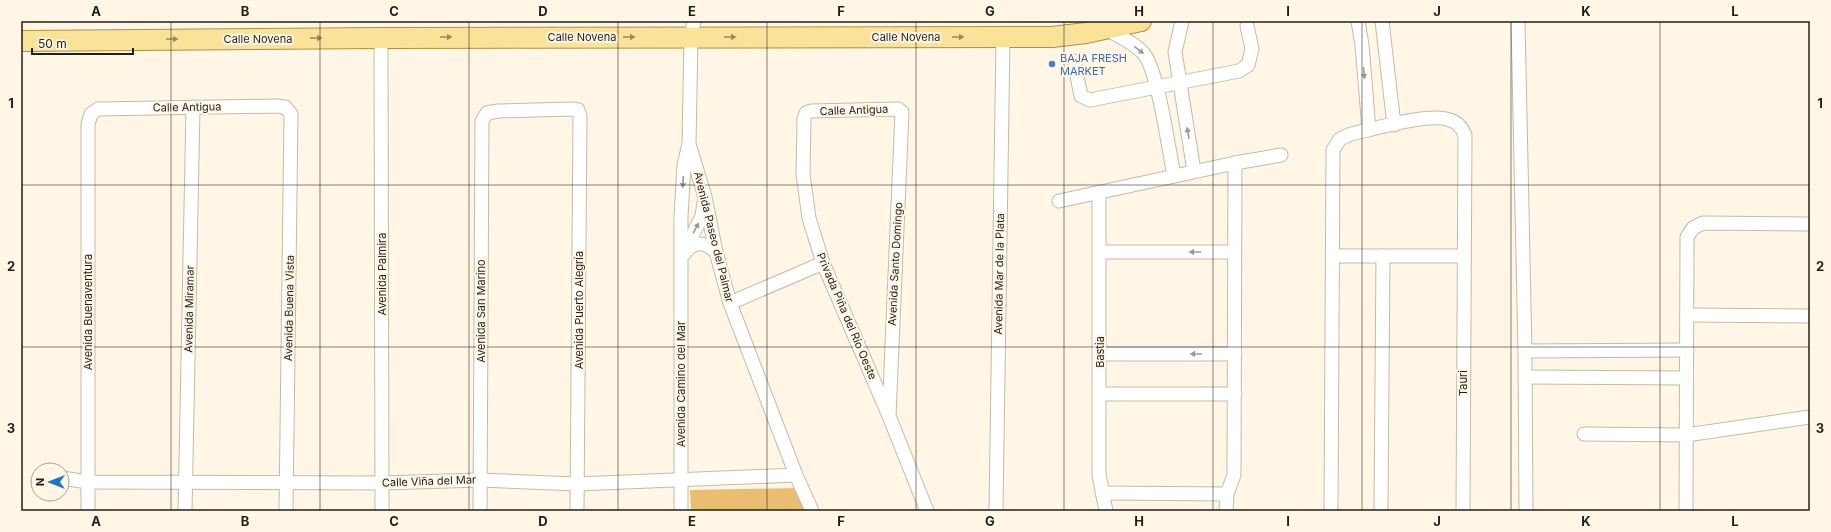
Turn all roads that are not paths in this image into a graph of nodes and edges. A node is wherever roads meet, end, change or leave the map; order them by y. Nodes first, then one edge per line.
1 (1141, 21) edge
2 (1182, 21) edge
3 (1358, 21) edge
4 (1382, 21) edge
5 (1518, 21) edge
6 (1247, 26) dead end
7 (692, 29) edge
8 (1106, 29) junction
9 (1003, 37) junction
10 (381, 38) junction
11 (21, 41) edge
12 (1385, 42) junction
13 (1362, 45) junction
14 (1074, 62) dead end
15 (1180, 83) junction
16 (1156, 87) junction
17 (193, 107) junction
18 (285, 107) joint
19 (902, 112) joint
20 (806, 113) joint
21 (91, 114) joint
22 (487, 114) joint
23 (1394, 125) junction
24 (1369, 130) junction
25 (689, 144) junction
26 (1281, 155) dead end
27 (1235, 163) junction
28 (1194, 171) junction
29 (1174, 176) junction
30 (1099, 193) junction
31 (705, 197) junction
32 (1059, 201) dead end
33 (1810, 224) edge
34 (716, 252) junction
35 (1100, 252) junction
36 (1234, 252) junction
37 (1332, 256) junction
38 (1383, 256) junction
39 (1463, 256) junction
40 (681, 258) junction
41 (823, 263) junction
42 (730, 303) junction
43 (1687, 315) junction
44 (1810, 316) edge
45 (1687, 350) junction
46 (1525, 351) junction
47 (1100, 354) junction
48 (1235, 354) junction
49 (1525, 377) junction
50 (1686, 378) junction
51 (1100, 394) junction
52 (1235, 394) junction
53 (888, 416) junction
54 (1810, 417) edge
55 (1584, 434) dead end
56 (1686, 435) junction
57 (796, 475) junction
58 (70, 479) edge
59 (480, 480) junction
60 (185, 481) junction
61 (286, 481) junction
62 (681, 481) junction
63 (88, 482) junction
64 (382, 483) junction
65 (577, 484) junction
66 (1102, 493) junction
67 (1227, 494) junction
68 (1686, 508) dead end
69 (88, 511) edge
70 (185, 511) edge
71 (286, 511) edge
72 (382, 511) edge
73 (480, 511) edge
74 (577, 511) edge
75 (681, 511) edge
76 (812, 511) edge
77 (927, 511) edge
78 (996, 511) edge
79 (1106, 511) edge
80 (1226, 511) edge
81 (1330, 511) edge
82 (1381, 511) edge
83 (1463, 511) edge
84 (1526, 511) edge

1 - 8 main road, Calle Novena
2 - 15 street
3 - 13 street
4 - 12 street
5 - 46 street
6 - 15 street
7 -> 9 main road, Calle Novena
10 -> 7 main road, Calle Novena
7 - 25 street, Avenida Paseo del Palmar
8 - 9 main road, Calle Novena
8 -> 16 street
9 - 78 street, Avenida Mar de la Plata
11 -> 10 main road, Calle Novena
10 - 64 street, Avenida Palmira
12 - 13 street
12 - 23 street
13 -> 24 street
14 - 16 street
15 - 16 street
28 -> 15 street
16 - 29 street
17 - 18 street, Calle Antigua
17 - 21 street, Calle Antigua
17 - 60 street, Avenida Miramar
18 - 61 street, Avenida Buena Vista
19 - 20 street, Calle Antigua
19 - 53 street, Avenida Santo Domingo
20 - 41 street, Privada Piña del Río Oeste
21 - 63 street, Avenida Buenaventura
22 - 59 street, Avenida San Marino
22 - 65 street, Avenida Puerto Alegría
23 - 24 street
23 - 39 street, Tauri
24 - 37 street
25 - 31 street, Avenida Paseo del Palmar
25 -> 40 street, Avenida Camino del Mar
26 - 27 street
27 - 28 street
27 - 36 street
28 - 29 street
29 - 30 street
30 - 32 street
30 - 35 street, Bastia
31 - 34 street, Avenida Paseo del Palmar
40 -> 31 street, Avenida Camino del Mar
33 - 43 street
34 - 40 street
34 - 42 street, Avenida Paseo del Palmar
36 -> 35 street
35 - 47 street, Bastia
36 - 48 street
37 - 38 street
37 - 81 street
38 - 39 street
38 - 82 street
39 - 83 street, Tauri
40 - 62 street, Avenida Camino del Mar
41 - 42 street
41 - 53 street, Privada Piña del Río Oeste
42 - 57 street, Avenida Paseo del Palmar
43 - 44 street
43 - 45 street
45 - 46 street
45 - 50 street
46 - 49 street
48 -> 47 street
47 - 51 street, Bastia
48 - 52 street
49 - 50 street
49 - 84 street
50 - 56 street
51 - 52 street
51 - 66 street, Bastia
52 - 67 street
53 - 77 street, Privada Piña del Río Oeste
54 - 56 street
55 - 56 street
56 - 68 street
57 - 62 street, Calle Viña del Mar
57 - 76 street, Avenida Paseo del Palmar
58 - 63 street, Calle Viña del Mar
59 - 64 street, Calle Viña del Mar
59 - 65 street, Calle Viña del Mar
59 - 73 street, Avenida San Marino
60 - 61 street, Calle Viña del Mar
60 - 63 street, Calle Viña del Mar
60 - 70 street, Avenida Miramar
61 - 64 street, Calle Viña del Mar
61 - 71 street, Avenida Buena Vista
62 - 65 street, Calle Viña del Mar
62 - 75 street, Avenida Camino del Mar
63 - 69 street, Avenida Buenaventura
64 - 72 street, Avenida Palmira
65 - 74 street, Avenida Puerto Alegría
66 - 67 street
66 - 79 street, Bastia
67 - 80 street

